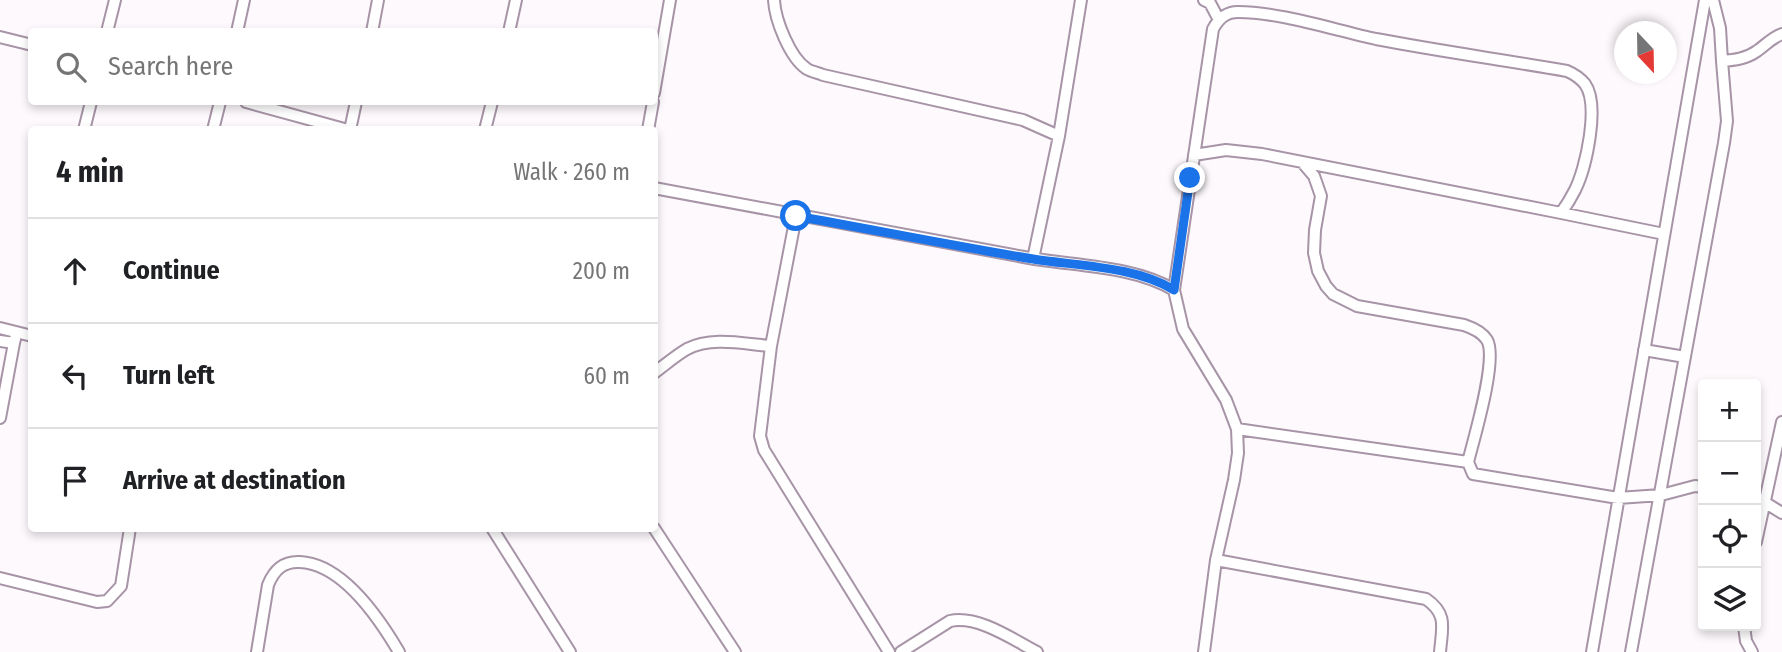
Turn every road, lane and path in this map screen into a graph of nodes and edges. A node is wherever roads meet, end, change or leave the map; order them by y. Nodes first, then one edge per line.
1 (115, 0) edge
2 (244, 0) edge
3 (379, 0) edge
4 (516, 0) edge
5 (670, 0) edge
6 (774, 0) edge
7 (1081, 0) edge
8 (1205, 0) edge
9 (1705, 0) edge
10 (1713, 0) edge
11 (1219, 20) junction
12 (108, 28) edge
13 (238, 28) edge
14 (373, 28) edge
15 (510, 28) edge
16 (1782, 34) edge
17 (0, 37) edge
18 (28, 44) edge
19 (1722, 61) junction
20 (658, 70) edge
21 (90, 105) edge
22 (219, 105) edge
23 (257, 105) edge
24 (355, 105) edge
25 (491, 105) edge
26 (652, 105) edge
27 (85, 126) edge
28 (214, 126) edge
29 (334, 126) edge
30 (350, 126) edge
31 (486, 126) edge
32 (649, 126) edge
33 (1059, 136) junction
34 (1194, 155) junction
35 (1302, 162) junction
36 (658, 189) edge
37 (1561, 213) junction
38 (796, 216) junction
39 (1664, 234) junction
40 (1033, 259) junction
41 (1174, 290) junction
42 (0, 328) edge
43 (28, 336) edge
44 (15, 338) junction
45 (0, 341) edge
46 (771, 346) junction
47 (1644, 350) junction
48 (1685, 357) junction
49 (658, 370) edge
50 (0, 418) edge
51 (1782, 422) edge
52 (1237, 429) junction
53 (1468, 462) junction
54 (1698, 487) edge
55 (1661, 495) junction
56 (1761, 496) edge
57 (1618, 498) junction
58 (1761, 500) edge
59 (1782, 513) edge
60 (130, 532) edge
61 (495, 532) edge
62 (657, 532) edge
63 (1216, 560) junction
64 (0, 578) edge
65 (1745, 631) edge
66 (257, 652) edge
67 (399, 652) edge
68 (570, 652) edge
69 (735, 652) edge
70 (889, 652) edge
71 (901, 652) edge
72 (1037, 652) edge
73 (1204, 652) edge
74 (1440, 652) edge
75 (1592, 652) edge
76 (1631, 652) edge
77 (1752, 652) edge

1 - 12 street
2 - 13 street
3 - 14 street
4 - 15 street
5 - 20 street
6 - 33 street
7 - 33 street
8 - 11 street
9 - 39 street
10 - 19 street
11 - 34 street
11 - 37 street
16 - 19 street
17 - 18 street
19 - 48 street
21 - 27 street
22 - 28 street
23 - 29 street
24 - 30 street
25 - 31 street
26 - 32 street
33 - 40 street
34 - 35 street
34 - 41 street
35 - 37 street
35 - 53 street
36 - 38 street
37 - 39 street
38 - 40 street
38 - 46 street
39 - 47 street
40 - 41 street
41 - 52 street
42 - 44 street
43 - 44 street
44 - 45 street
44 - 50 street
46 - 49 street
46 - 70 street
47 - 48 street
47 - 57 street
48 - 55 street
51 - 56 street
52 - 53 street
52 - 63 street
53 - 57 street
54 - 55 street
55 - 57 street
55 - 76 street
57 - 75 street
58 - 59 street
60 - 64 street
61 - 68 street
62 - 69 street
63 - 73 street
63 - 74 street
65 - 77 street
66 - 67 street
71 - 72 street

